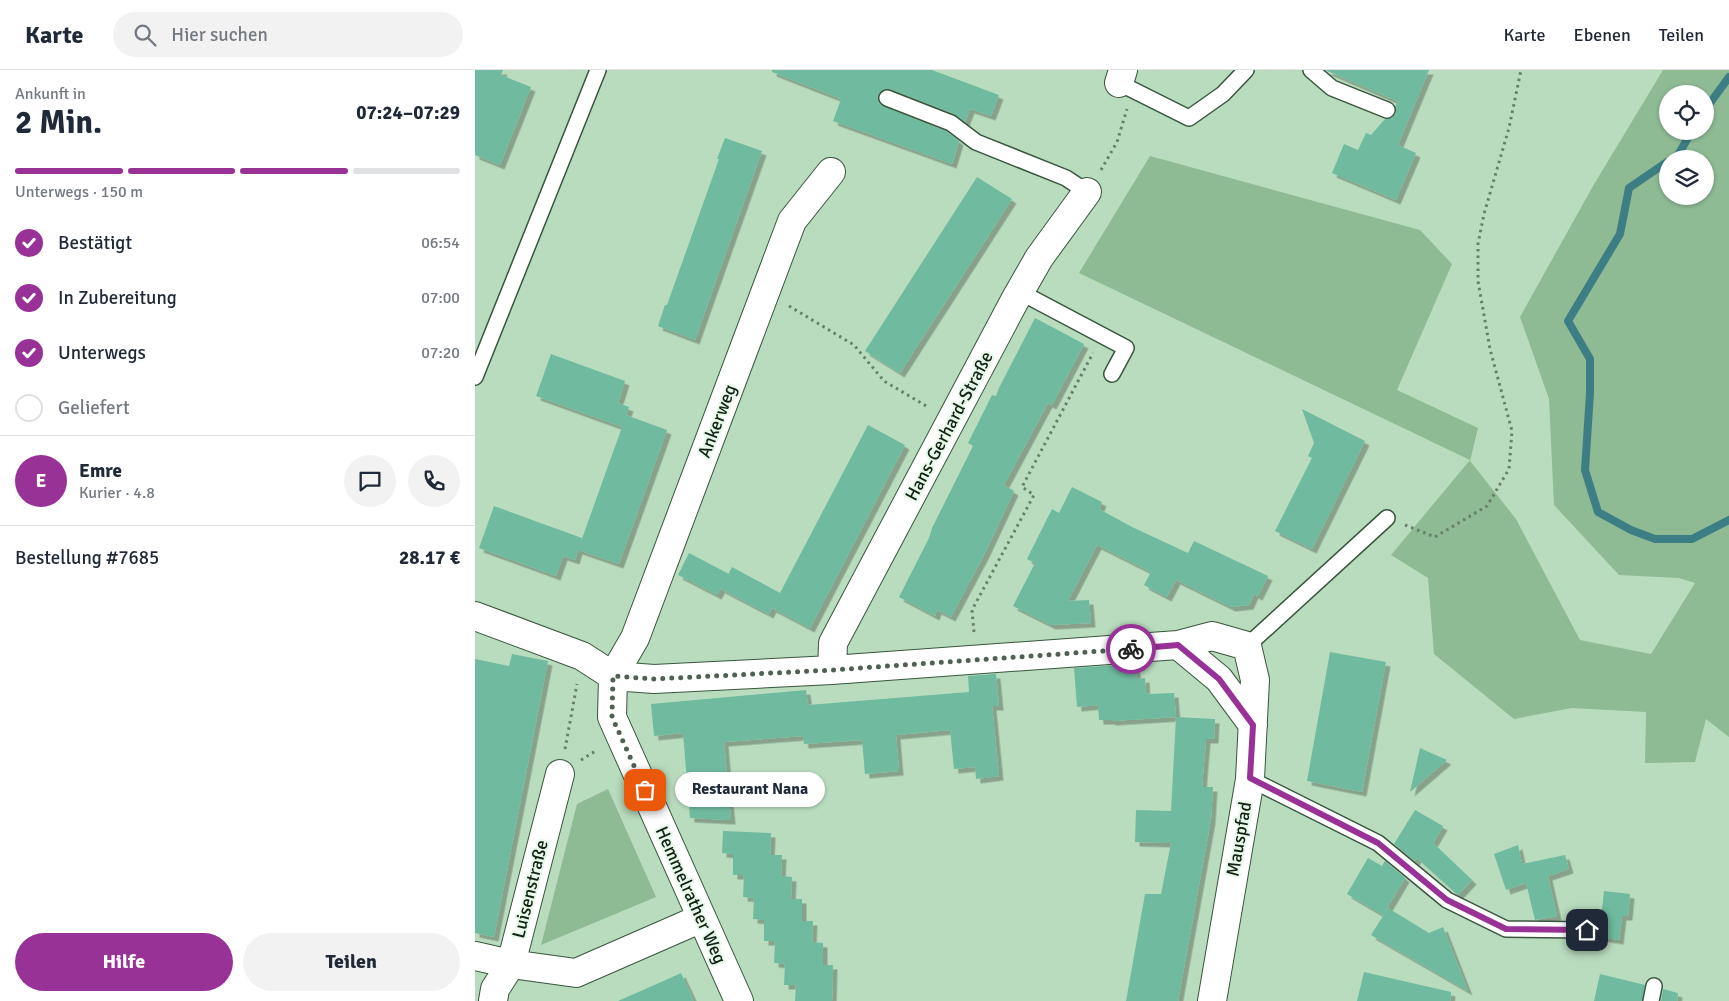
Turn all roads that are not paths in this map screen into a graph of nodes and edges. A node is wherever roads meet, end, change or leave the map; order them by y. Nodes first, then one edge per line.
1 (598, 70) edge
2 (1246, 70) edge
3 (1311, 70) edge
4 (1121, 76) edge
5 (887, 98) dead end
6 (1387, 110) dead end
7 (831, 172) dead end
8 (1087, 192) joint
9 (1020, 292) junction
10 (1112, 374) dead end
11 (475, 377) edge
12 (1387, 518) road end
13 (475, 616) edge
14 (1178, 645) junction
15 (1247, 646) junction
16 (832, 670) junction
17 (613, 676) junction
18 (1253, 725) junction
19 (560, 774) road end
20 (1250, 778) junction
21 (702, 918) junction
22 (1587, 930) dead end
23 (475, 956) edge
24 (511, 964) junction
25 (493, 1001) edge
26 (739, 1001) edge
27 (1212, 1001) edge

1 - 11 lane
2 - 4 lane
3 - 6 lane
5 - 8 lane
7 - 17 street, Ankerweg
8 - 9 street, Hans-Gerhard-Straße
9 - 10 lane
9 - 16 street, Hans-Gerhard-Straße
12 - 15 lane
13 - 17 street
14 - 15 street
14 - 16 street
14 - 18 street
15 - 18 street, Mauspfad
16 - 17 street
17 - 21 street, Hemmelrather Weg
18 - 20 street, Mauspfad
19 - 24 street, Luisenstraße
20 - 22 lane
20 - 27 street, Mauspfad
21 - 24 street
21 - 26 street, Hemmelrather Weg
23 - 24 street
24 - 25 street, Luisenstraße

